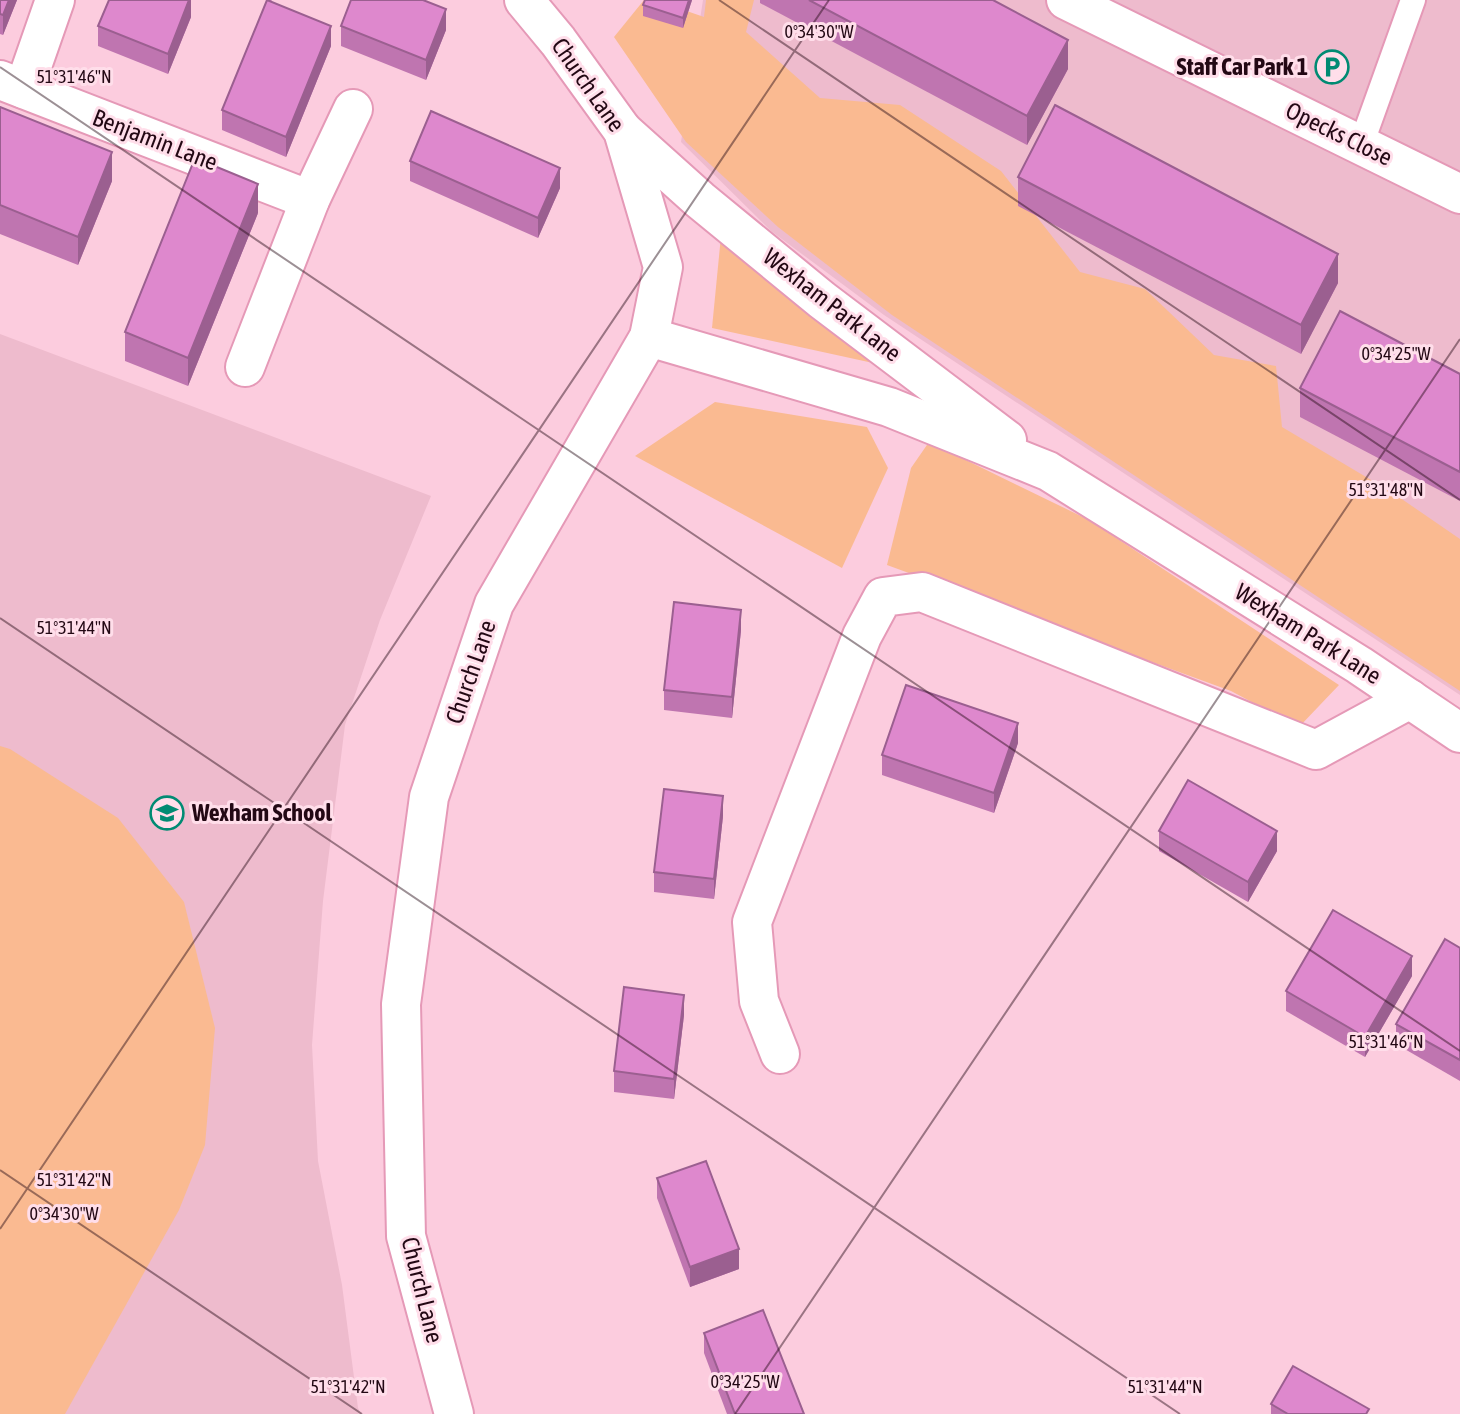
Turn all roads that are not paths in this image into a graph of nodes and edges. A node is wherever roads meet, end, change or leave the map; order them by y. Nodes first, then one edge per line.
1 (55, 0) edge
2 (524, 0) edge
3 (1066, 0) edge
4 (1413, 0) edge
5 (12, 85) edge
6 (353, 109) dead end
7 (623, 131) junction
8 (1362, 145) junction
9 (1460, 194) edge
10 (310, 200) junction
11 (649, 337) junction
12 (245, 367) dead end
13 (1048, 471) junction
14 (1410, 699) junction
15 (1460, 733) edge
16 (780, 1054) dead end
17 (454, 1414) edge

1 - 5 street
2 - 7 street, Church Lane
3 - 8 street, Opecks Close
4 - 8 lane
5 - 10 street, Benjamin Lane
6 - 10 street
7 - 11 street, Church Lane
7 - 13 street, Wexham Park Lane
8 - 9 street, Opecks Close
10 - 12 street
11 - 13 street, Wexham Park Lane
11 - 17 street, Church Lane
13 - 14 street, Wexham Park Lane
14 - 15 street, Wexham Park Lane
14 - 16 street

